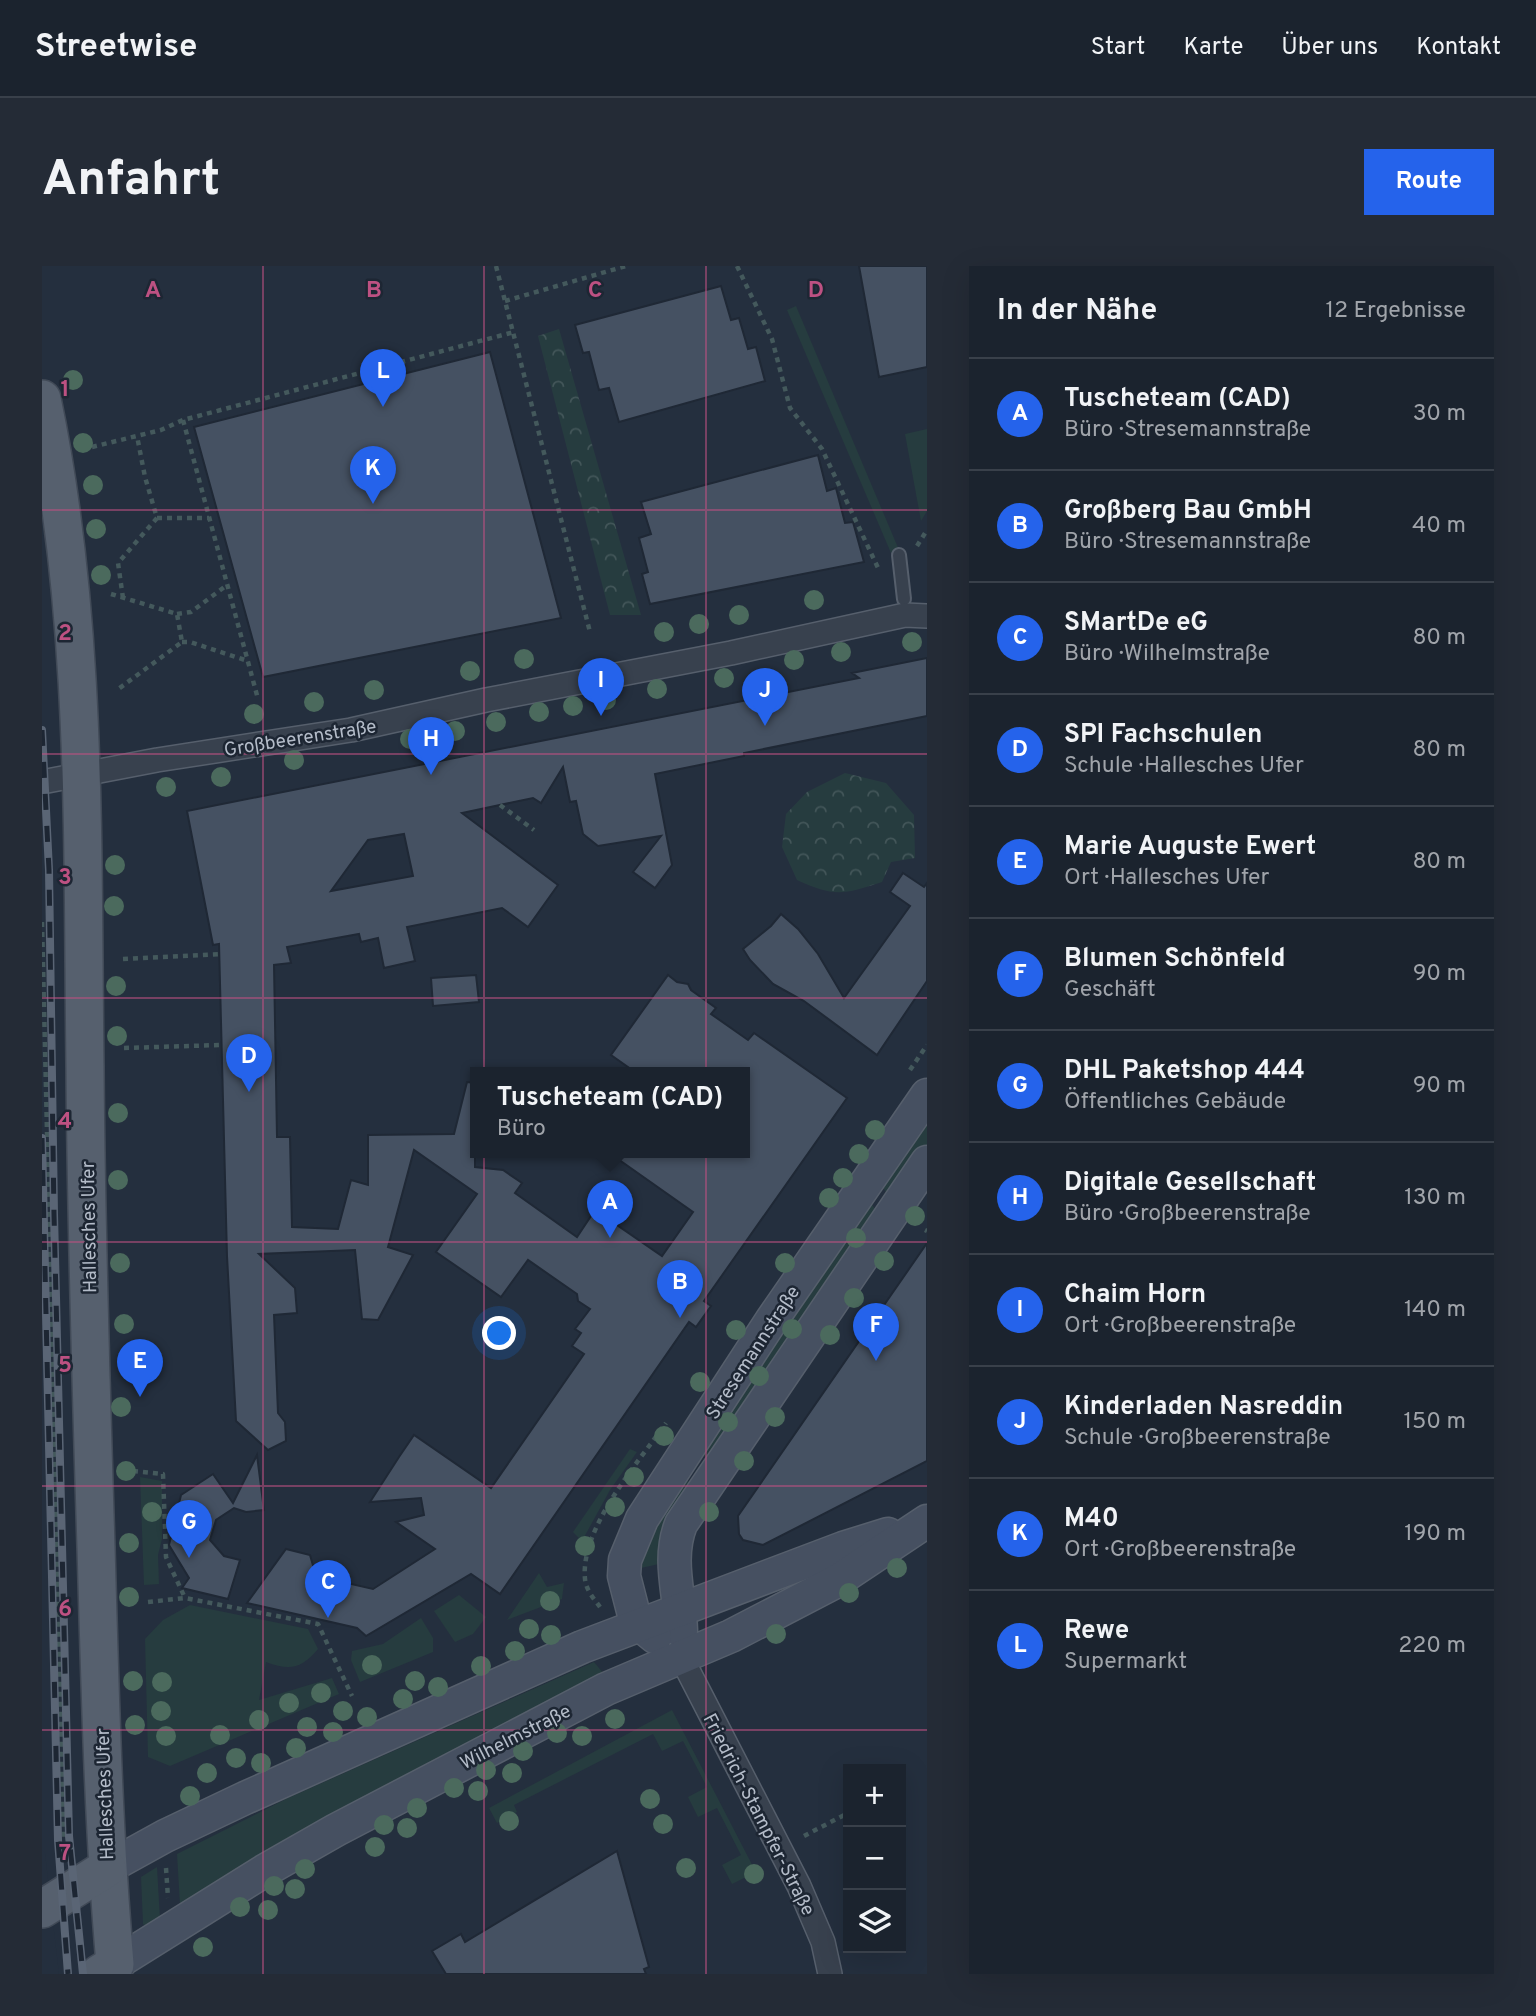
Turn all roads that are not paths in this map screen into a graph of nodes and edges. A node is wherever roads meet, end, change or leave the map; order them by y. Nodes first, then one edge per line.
1 (42, 399) edge
2 (899, 555) dead end
3 (904, 599) dead end
4 (927, 616) edge
5 (81, 774) junction
6 (42, 782) edge
7 (927, 1095) edge
8 (927, 1162) edge
9 (696, 1469) junction
10 (925, 1522) edge
11 (680, 1609) junction
12 (639, 1624) junction
13 (681, 1657) junction
14 (107, 1868) junction
15 (47, 1906) edge
16 (110, 1971) edge
17 (830, 1974) edge

1 - 5 main road, Hallesches Ufer
2 - 3 lane
4 - 5 street, Großbeerenstraße
5 - 6 street, Großbeerenstraße
5 - 14 main road, Hallesches Ufer
7 - 9 main road, Stresemannstraße
8 - 9 main road, Stresemannstraße
9 - 11 main road, Stresemannstraße
9 - 12 main road, Stresemannstraße
10 - 11 main road, Wilhelmstraße
10 - 13 main road, Wilhelmstraße
11 - 12 main road, Wilhelmstraße
11 - 13 main road, Stresemannstraße
12 - 13 main road
12 - 14 main road, Wilhelmstraße
13 - 16 main road, Wilhelmstraße
13 - 17 street, Friedrich-Stampfer-Straße
14 - 15 main road
14 - 16 main road, Hallesches Ufer

